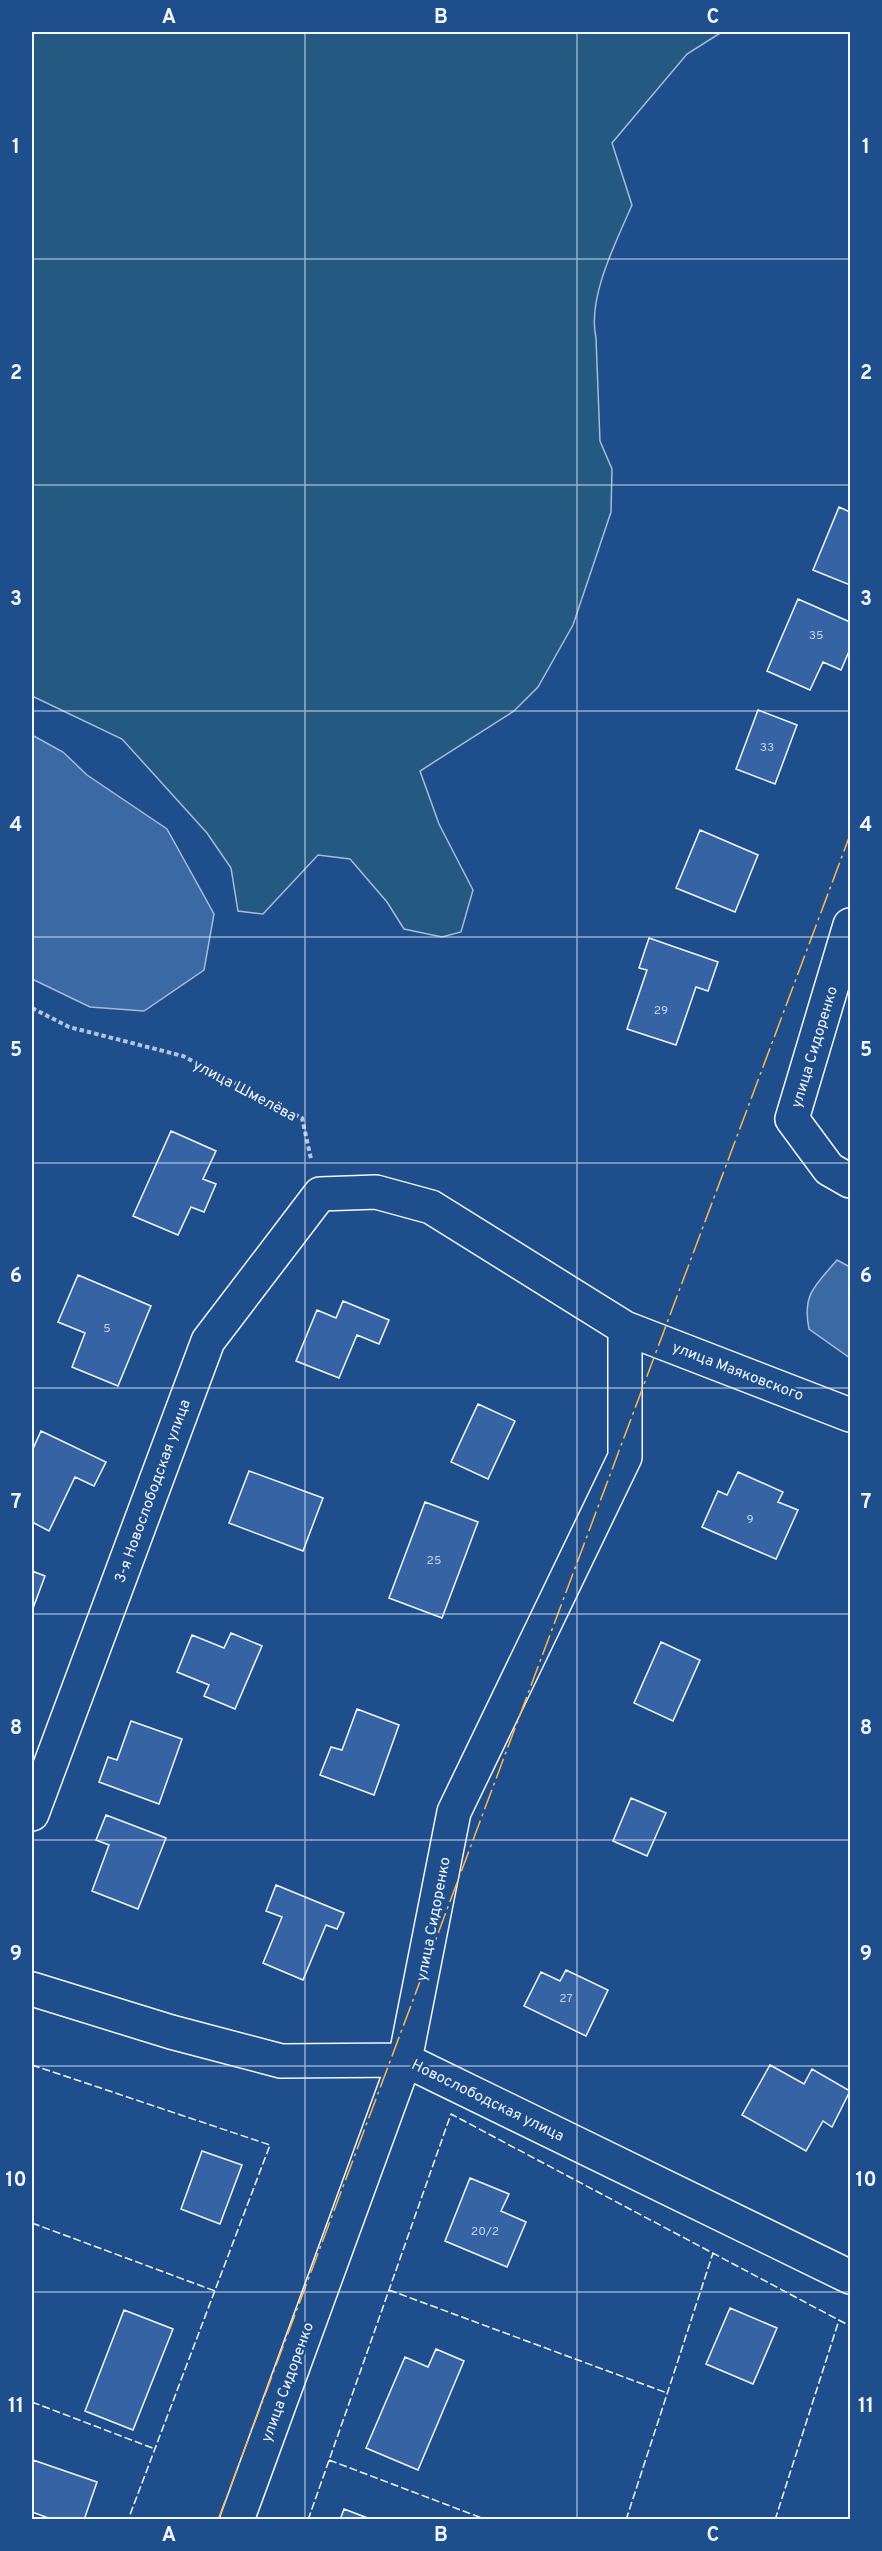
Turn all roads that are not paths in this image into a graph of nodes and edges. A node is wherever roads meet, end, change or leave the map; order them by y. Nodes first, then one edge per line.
1 (850, 925) edge
2 (850, 1181) edge
3 (625, 1328) junction
4 (850, 1415) edge
5 (32, 1814) edge
6 (32, 1989) edge
7 (405, 2060) junction
8 (850, 2277) edge
9 (237, 2520) edge

1 - 2 street, улица Сидоренко
3 - 4 street, улица Маяковского
3 - 5 street, 3-я Новослободская улица
3 - 7 street, улица Сидоренко
6 - 7 street, Новослободская улица
7 - 8 street, Новослободская улица
7 - 9 street, улица Сидоренко

